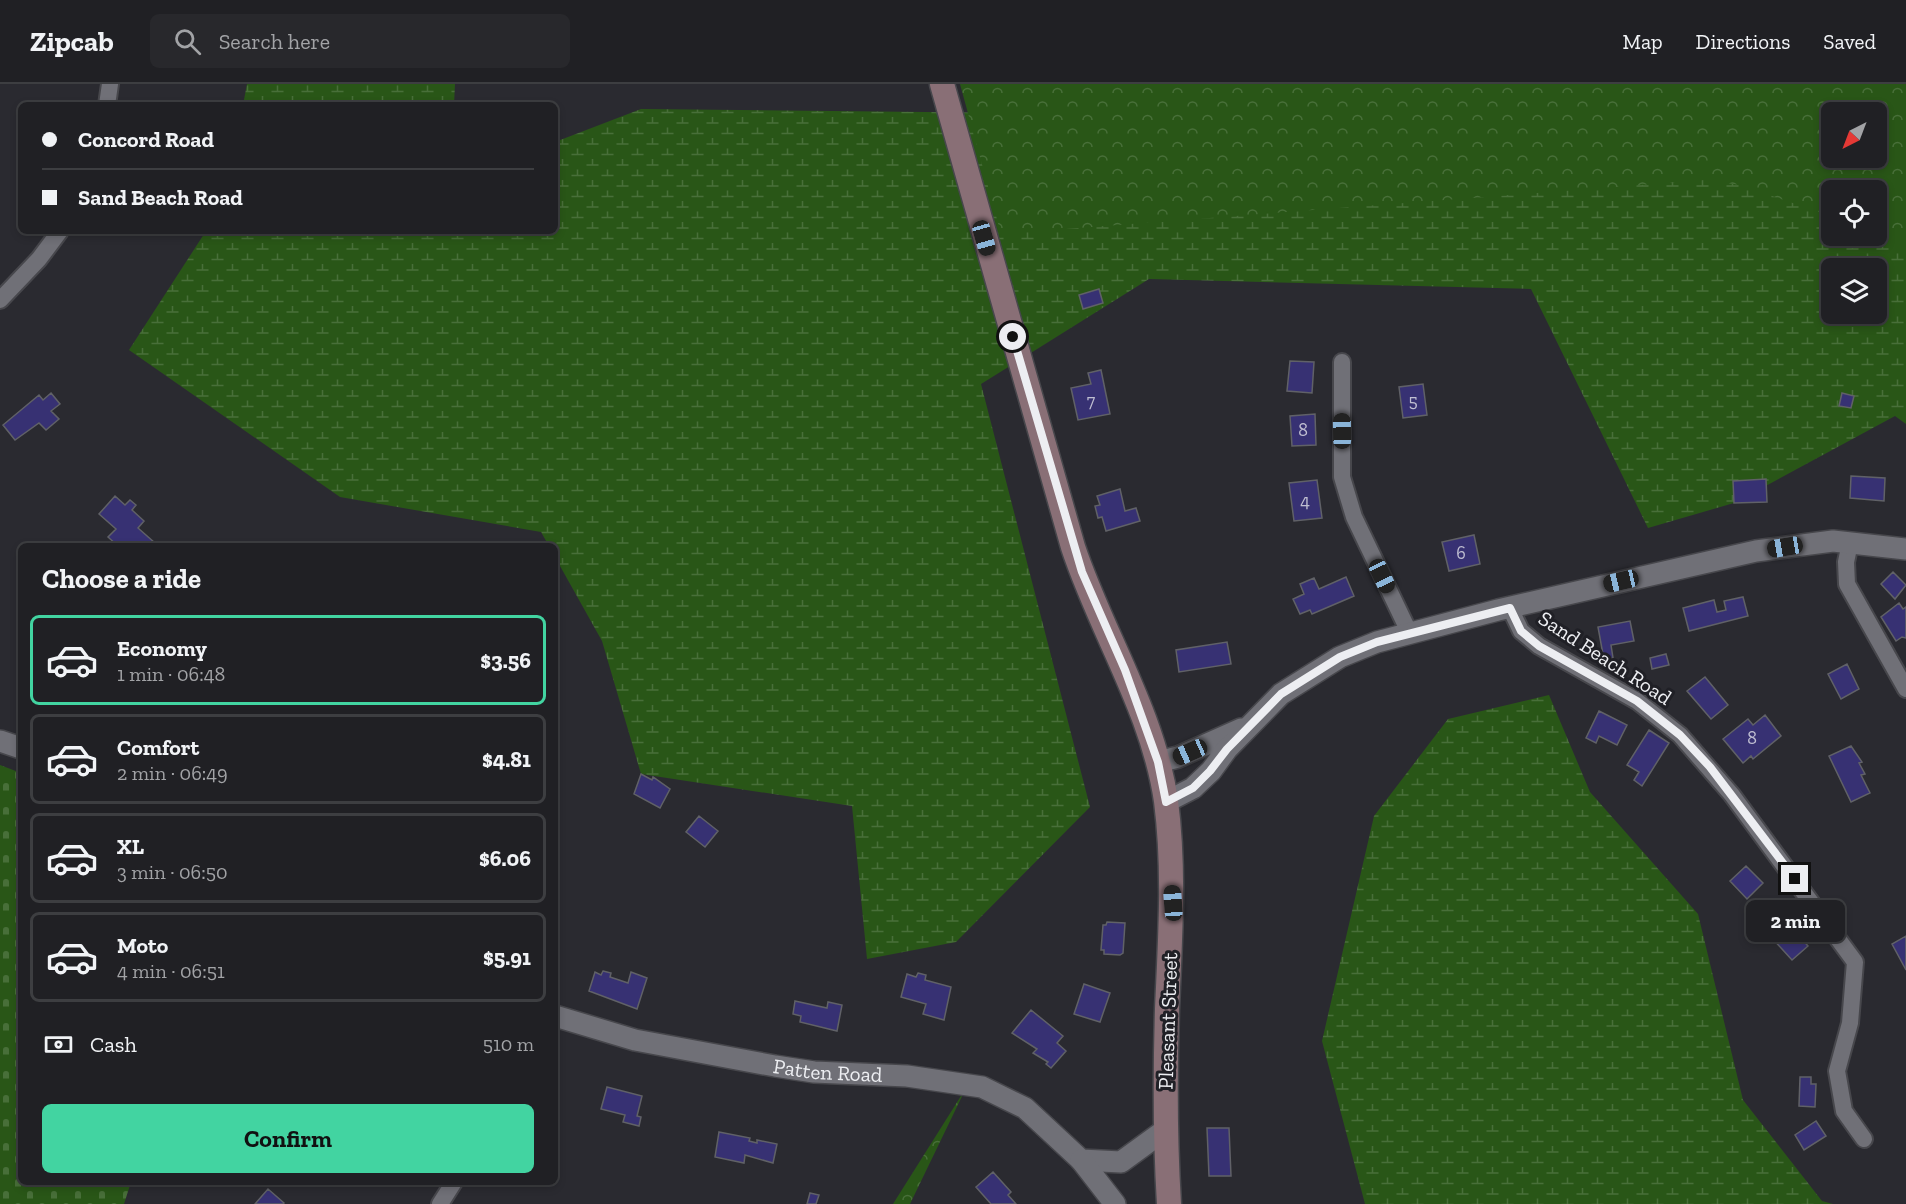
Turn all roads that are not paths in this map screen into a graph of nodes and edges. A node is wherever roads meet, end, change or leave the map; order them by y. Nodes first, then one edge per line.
1 (110, 84) edge
2 (942, 84) edge
3 (107, 102) edge
4 (58, 234) edge
5 (0, 300) edge
6 (1342, 362) dead end
7 (1850, 543) junction
8 (1906, 549) edge
9 (1510, 608) junction
10 (1410, 634) junction
11 (1906, 689) edge
12 (1250, 726) junction
13 (0, 741) edge
14 (18, 747) edge
15 (1158, 762) junction
16 (1166, 802) junction
17 (558, 1019) edge
18 (1165, 1130) junction
19 (1864, 1139) dead end
20 (1081, 1160) junction
21 (452, 1185) edge
22 (440, 1204) edge
23 (1115, 1204) edge
24 (1169, 1204) edge

1 - 3 street
2 - 15 main road, Pleasant Street
4 - 5 street
6 - 10 street
7 - 8 street
7 - 9 street
7 - 11 street
9 - 10 street
9 - 19 street, Sand Beach Road
10 - 12 street
12 - 15 street
12 - 16 street
13 - 14 street
15 - 16 main road, Pleasant Street
16 - 18 main road, Pleasant Street
17 - 20 street, Patten Road
18 - 20 street
18 - 24 main road, Pleasant Street
20 - 23 street, Patten Road
21 - 22 street

